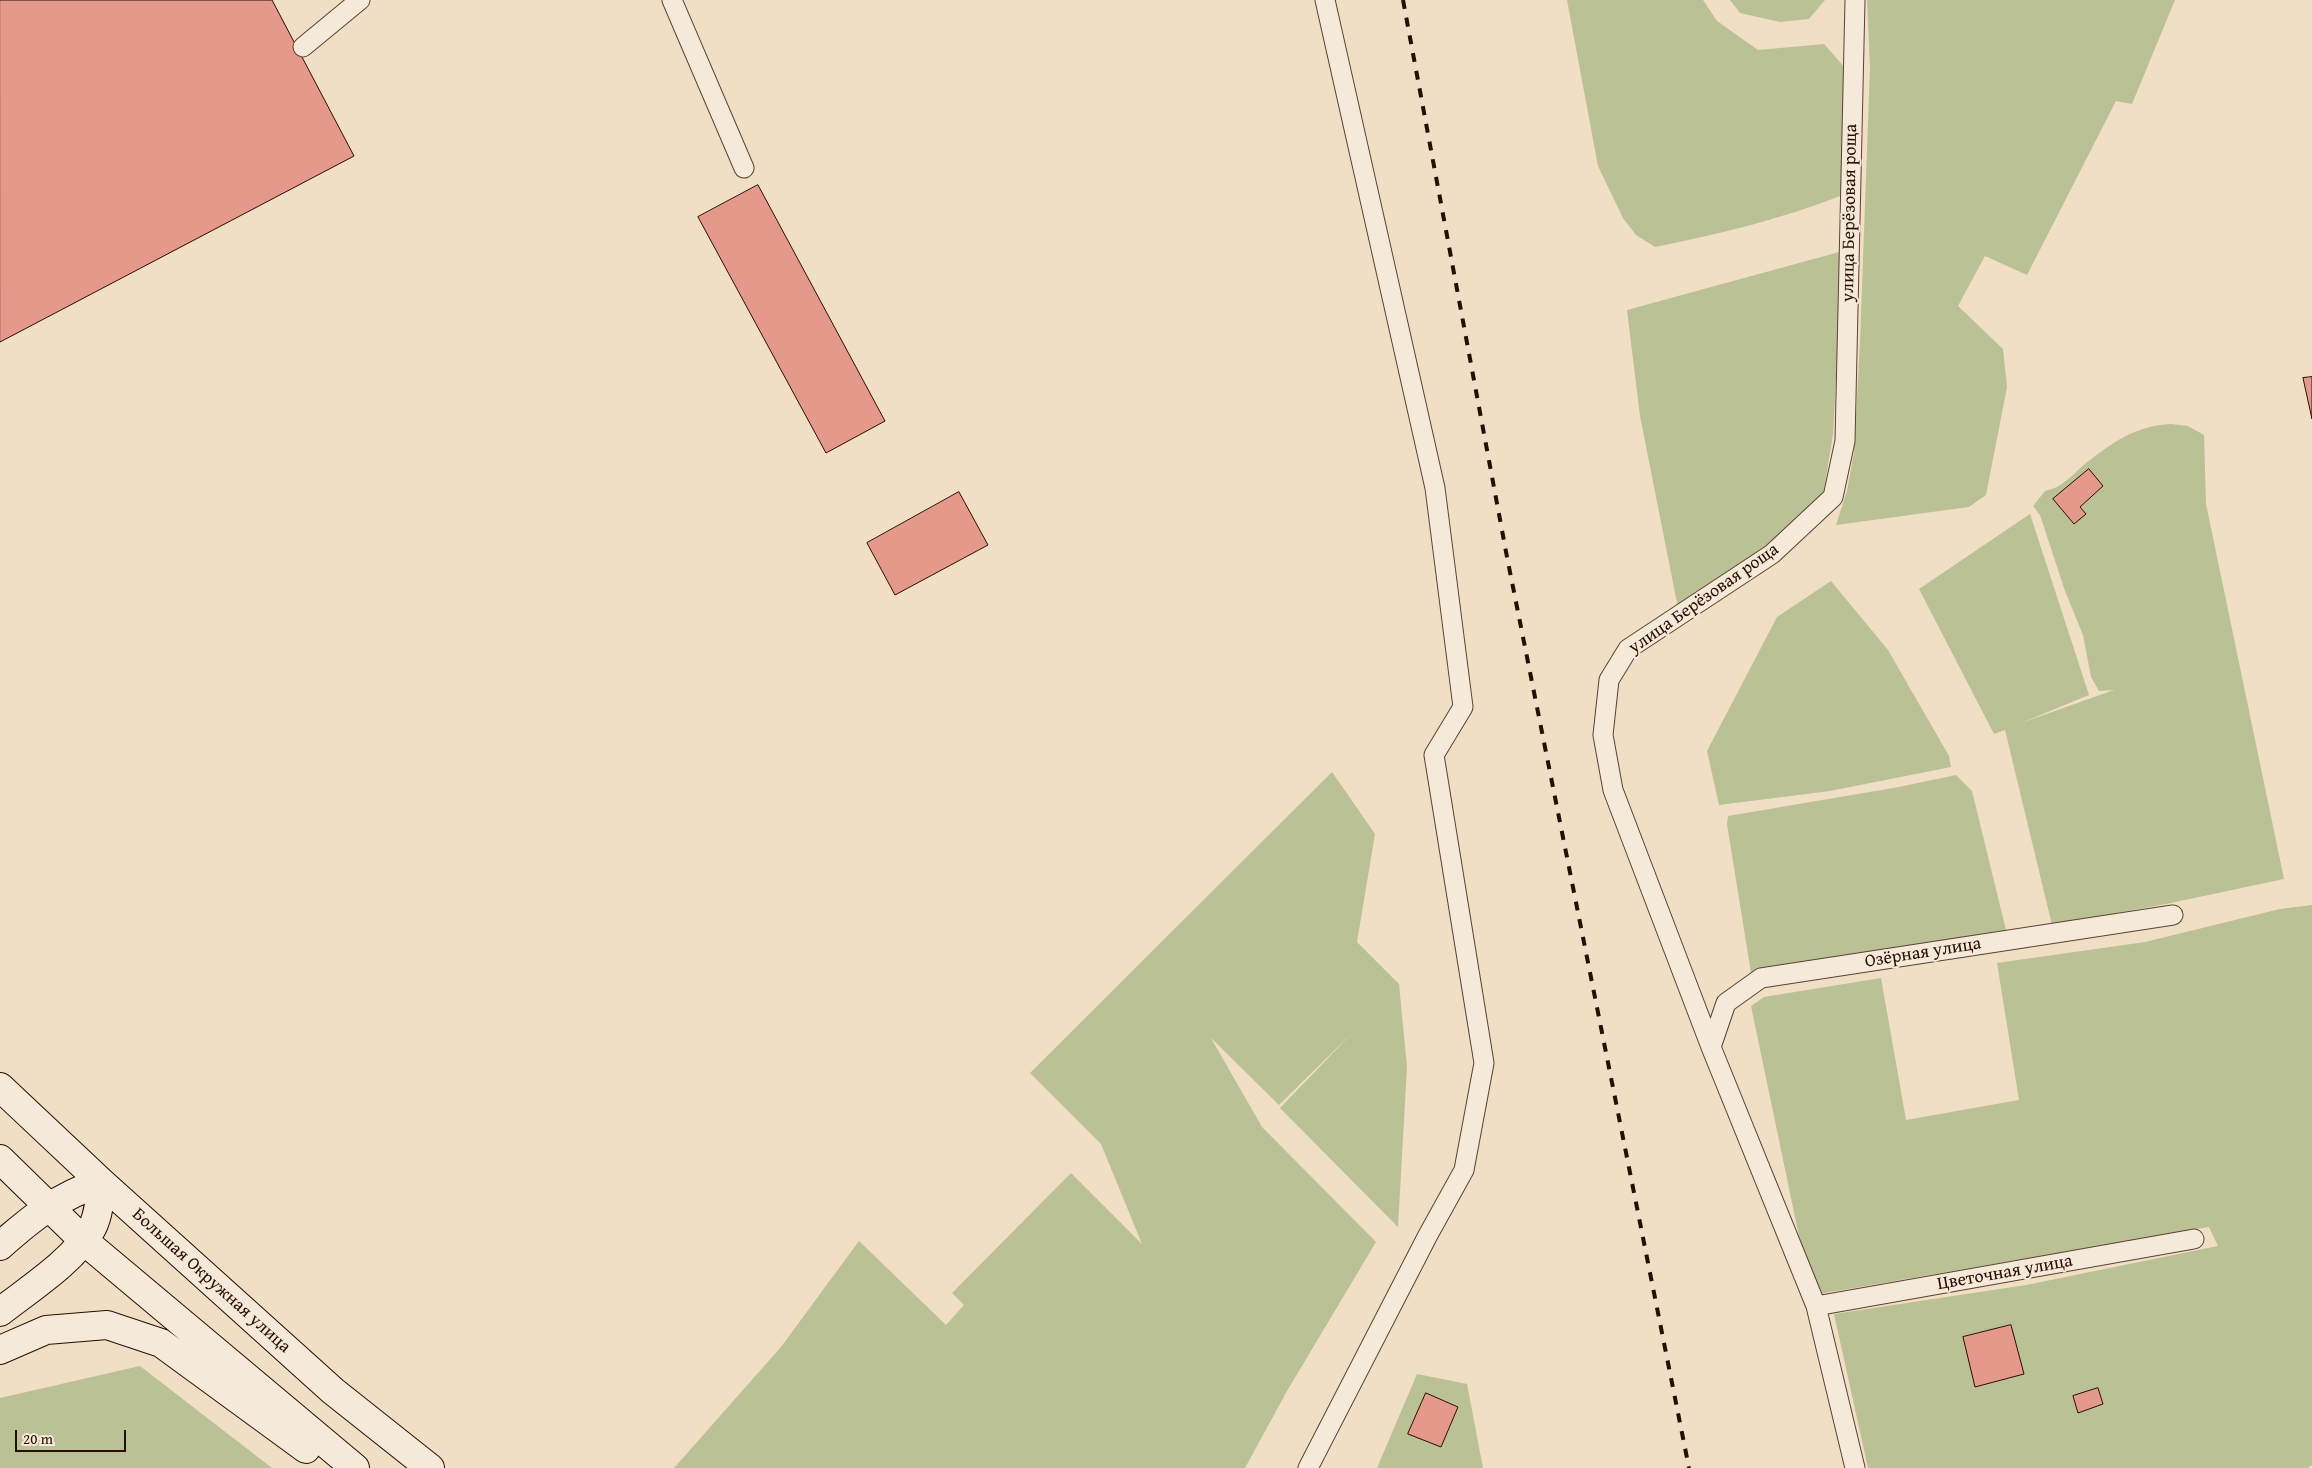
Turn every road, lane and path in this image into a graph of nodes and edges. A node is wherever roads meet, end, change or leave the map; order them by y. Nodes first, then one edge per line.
1 (360, 0) edge
2 (672, 0) edge
3 (1325, 0) edge
4 (1855, 0) edge
5 (303, 46) dead end
6 (744, 168) dead end
7 (2174, 916) dead end
8 (1711, 1047) junction
9 (0, 1087) edge
10 (0, 1160) edge
11 (101, 1182) junction
12 (48, 1206) junction
13 (2194, 1239) dead end
14 (83, 1240) junction
15 (0, 1246) edge
16 (1816, 1306) junction
17 (0, 1312) edge
18 (0, 1350) edge
19 (331, 1468) edge
20 (355, 1468) edge
21 (430, 1468) edge
22 (1308, 1468) edge
23 (1855, 1468) edge

1 - 5 lane
2 - 6 lane
3 - 22 lane
4 - 8 lane, улица Берёзовая роща
7 - 8 lane, Озёрная улица
8 - 16 lane, улица Берёзовая роща
9 - 11 main road, Большая Окружная улица
10 - 12 main road
11 - 12 main road
11 - 14 main road
11 - 21 main road, Большая Окружная улица
12 - 14 main road
12 - 15 main road
13 - 16 lane, Цветочная улица
14 - 17 main road
14 - 20 main road
16 - 23 lane, улица Берёзовая роща
18 - 19 main road

